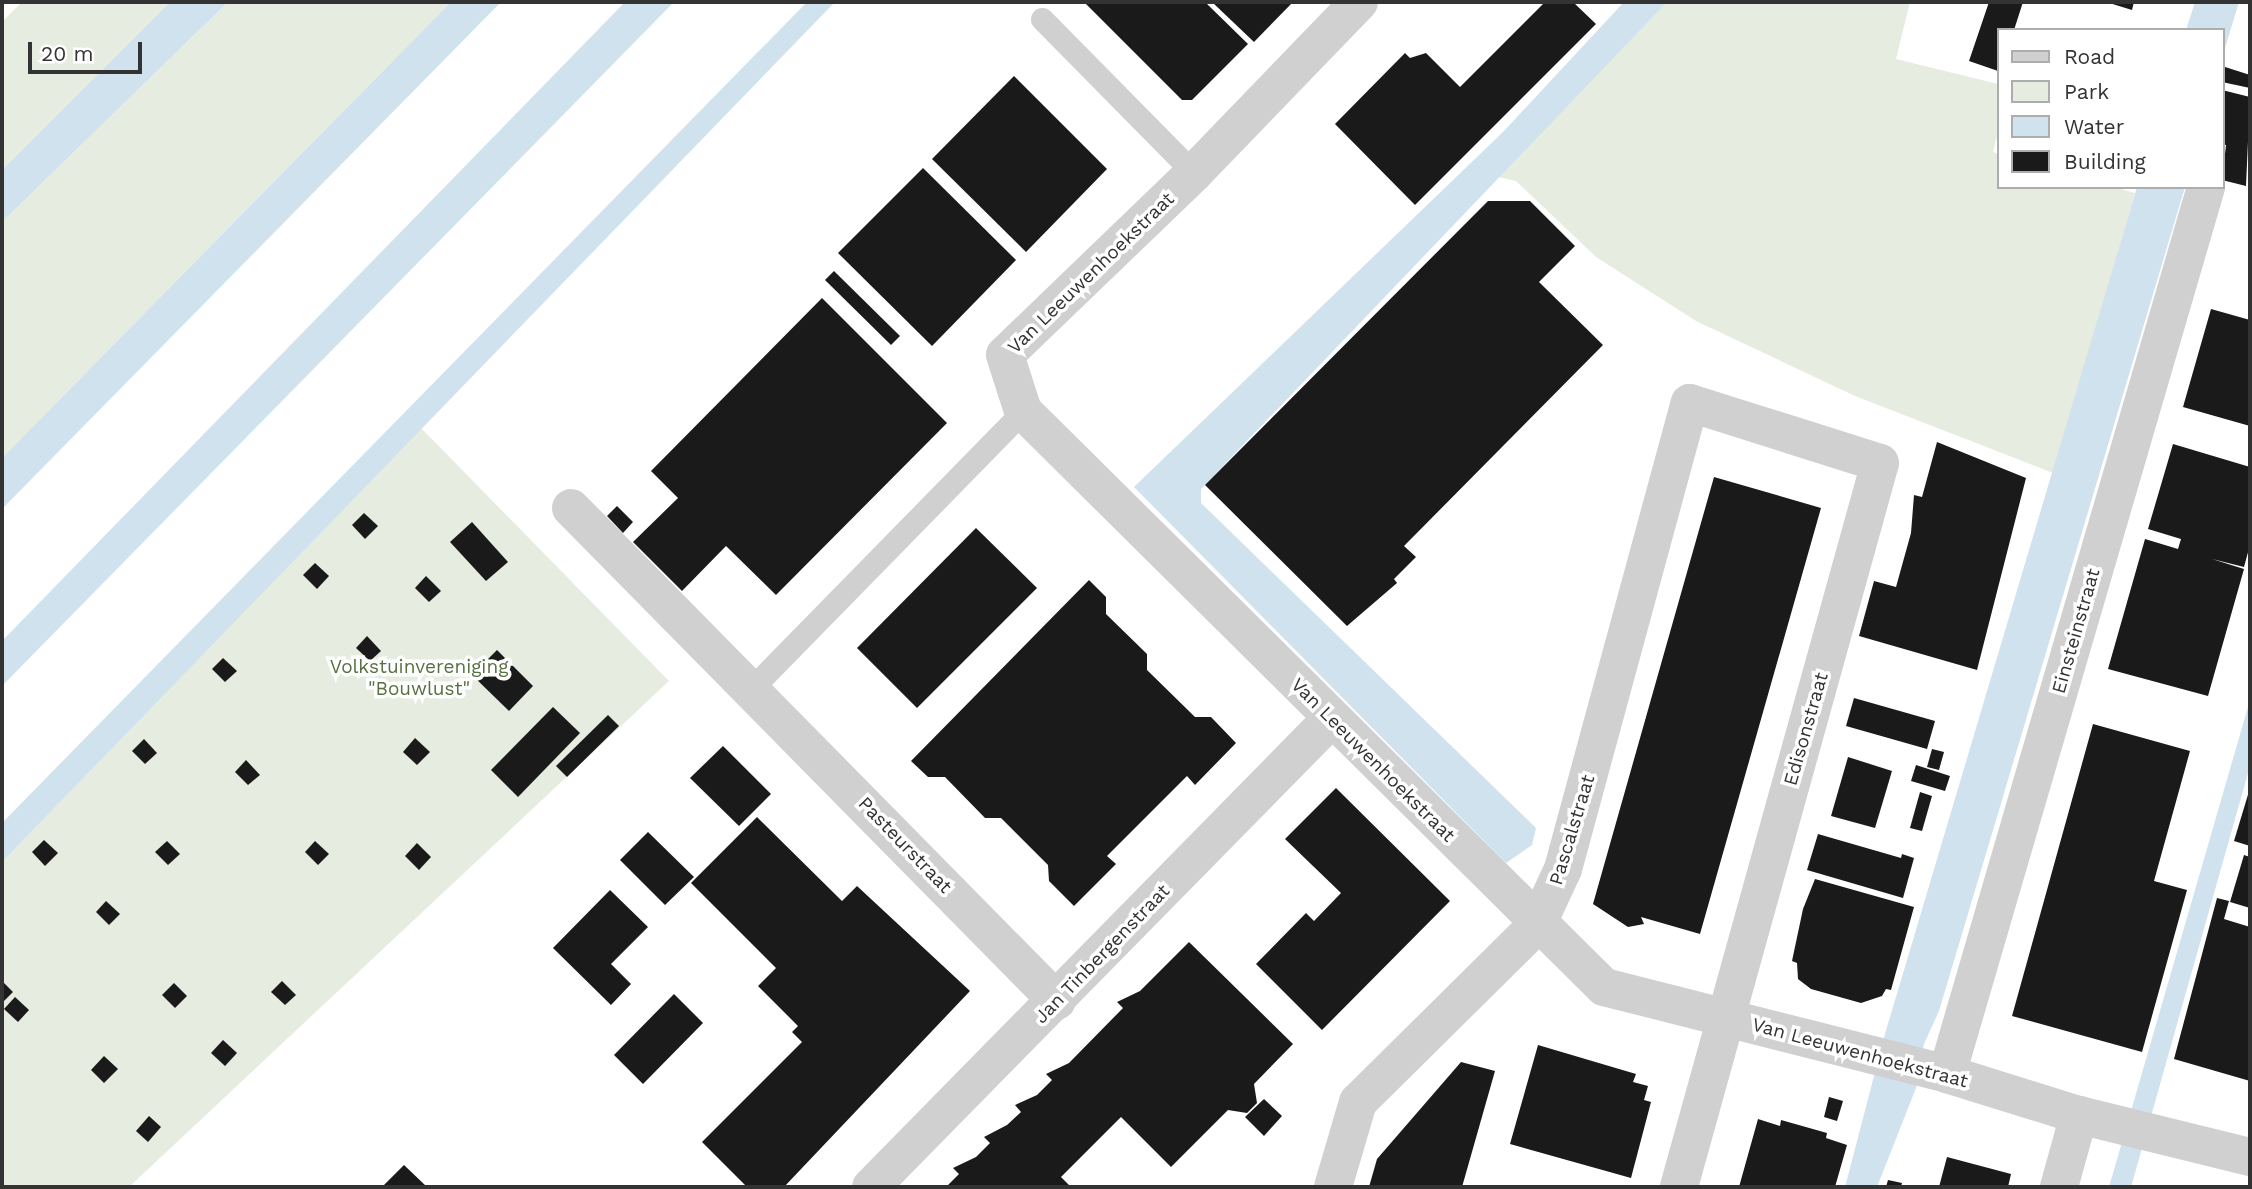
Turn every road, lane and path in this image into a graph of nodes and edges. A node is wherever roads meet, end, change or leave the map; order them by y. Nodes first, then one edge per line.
1 (1359, 2) edge
2 (1042, 19) dead end
3 (1194, 173) junction
4 (2205, 189) edge
5 (1690, 403) joint
6 (1023, 411) junction
7 (571, 508) dead end
8 (752, 688) junction
9 (1331, 719) junction
10 (1537, 925) junction
11 (1057, 1001) junction
12 (1726, 1018) junction
13 (1936, 1072) junction
14 (2094, 1119) junction
15 (2250, 1157) edge
16 (871, 1187) edge
17 (1333, 1187) edge
18 (1679, 1187) edge
19 (2059, 1187) edge

1 - 3 street, Van Leeuwenhoekstraat
2 - 3 lane
3 - 6 street, Van Leeuwenhoekstraat
4 - 13 street, Einsteinstraat
5 - 10 street, Pascalstraat
5 - 12 street, Edisonstraat
6 - 8 lane
6 - 9 street, Van Leeuwenhoekstraat
7 - 8 street, Pasteurstraat
8 - 11 street, Pasteurstraat
9 - 10 street, Van Leeuwenhoekstraat
9 - 11 street, Jan Tinbergenstraat
10 - 12 street, Van Leeuwenhoekstraat
10 - 17 street, Pascalstraat
11 - 16 street, Jan Tinbergenstraat
12 - 13 street, Van Leeuwenhoekstraat
12 - 18 street, Edisonstraat
13 - 14 street, Van Leeuwenhoekstraat
14 - 15 street
14 - 19 street

